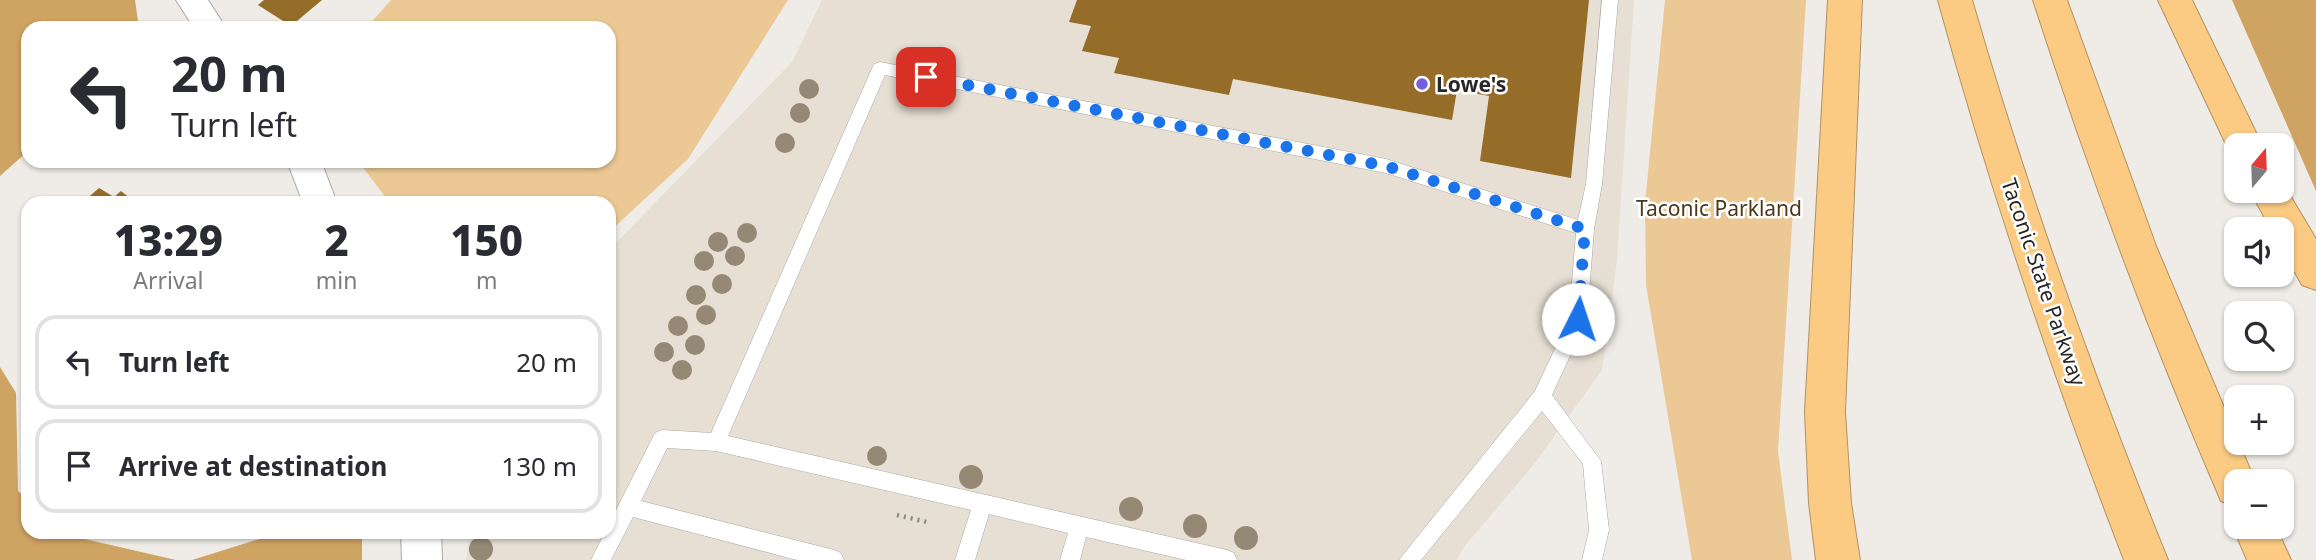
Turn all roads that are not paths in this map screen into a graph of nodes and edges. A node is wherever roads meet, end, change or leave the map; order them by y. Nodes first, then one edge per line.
1 (191, 0) edge
2 (1610, 0) edge
3 (1845, 0) edge
4 (1955, 0) edge
5 (2049, 0) edge
6 (2175, 0) edge
7 (206, 21) edge
8 (2238, 133) edge
9 (307, 168) edge
10 (317, 196) edge
11 (2275, 203) edge
12 (1585, 229) junction
13 (2316, 273) edge
14 (1542, 397) junction
15 (716, 442) junction
16 (2228, 469) edge
17 (983, 504) junction
18 (628, 507) junction
19 (1079, 526) junction
20 (616, 531) edge
21 (421, 539) edge
22 (612, 539) edge
23 (2259, 539) edge
24 (422, 560) edge
25 (601, 560) edge
26 (834, 560) edge
27 (965, 560) edge
28 (1070, 560) edge
29 (1227, 560) edge
30 (1409, 560) edge
31 (1592, 560) edge
32 (1838, 560) edge
33 (2146, 560) edge
34 (2269, 560) edge

1 - 7 street
2 - 12 lane
3 - 32 highway
4 - 33 highway, Taconic State Parkway
5 - 16 highway
6 - 8 highway
9 - 10 street
11 - 13 highway
12 - 14 lane
12 - 15 lane
14 - 30 lane
14 - 31 lane
15 - 17 lane
15 - 18 lane
17 - 19 lane
17 - 27 lane
18 - 20 lane
18 - 26 lane
19 - 28 lane
19 - 29 lane
21 - 24 street
22 - 25 lane
23 - 34 highway

